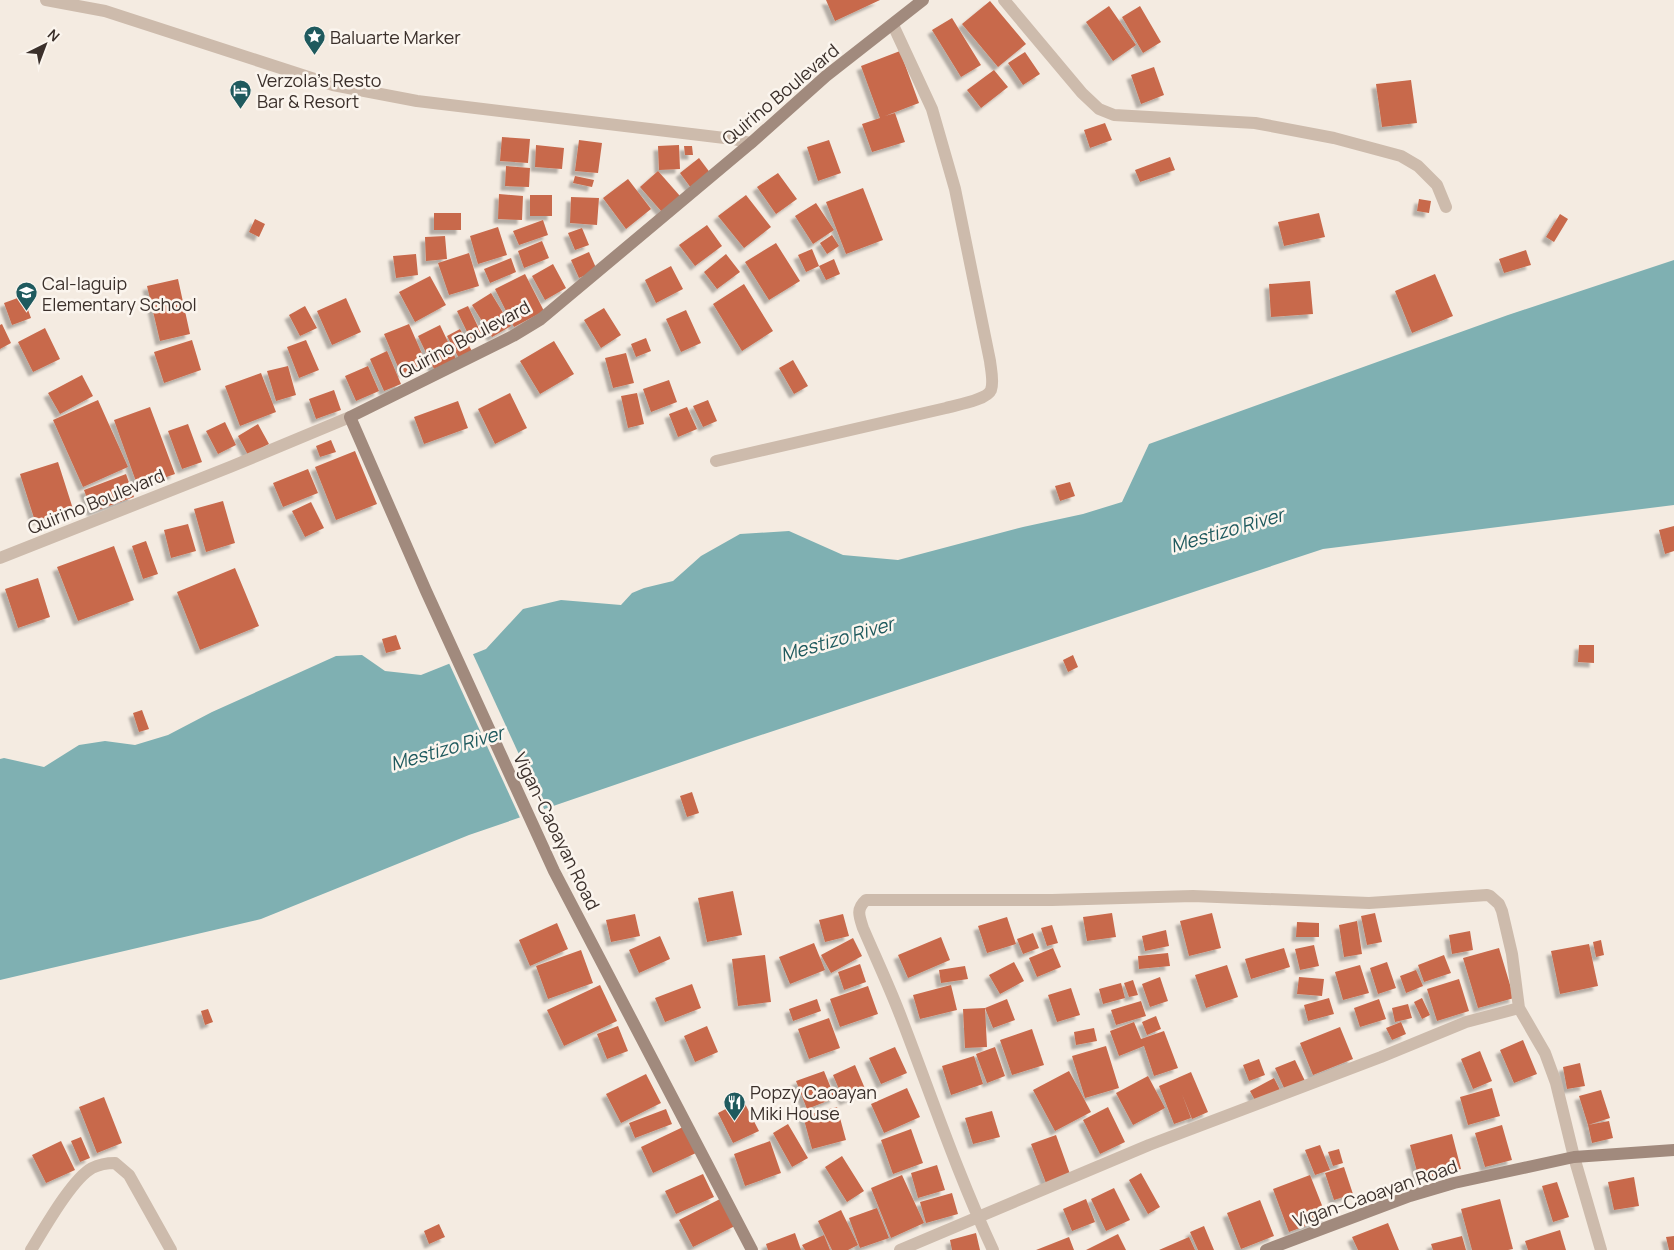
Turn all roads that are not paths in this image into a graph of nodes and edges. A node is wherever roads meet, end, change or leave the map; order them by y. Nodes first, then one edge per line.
1 (46, 0) edge
2 (923, 0) edge
3 (1004, 0) edge
4 (892, 25) junction
5 (751, 142) junction
6 (1446, 207) dead end
7 (350, 417) junction
8 (716, 461) dead end
9 (0, 558) edge
10 (1519, 1008) junction
11 (1674, 1150) edge
12 (1574, 1157) junction
13 (978, 1217) junction
14 (31, 1250) edge
15 (171, 1250) edge
16 (752, 1250) edge
17 (900, 1250) edge
18 (993, 1250) edge
19 (1266, 1250) edge
20 (1601, 1250) edge

1 - 5 street
2 - 4 main road, Quirino Boulevard
3 - 6 street
4 - 5 main road, Quirino Boulevard
4 - 8 street
5 - 7 main road, Quirino Boulevard
7 - 9 street, Quirino Boulevard
7 - 16 main road, Vigan-Caoayan Road
10 - 12 street
10 - 13 street
10 - 13 street
11 - 12 main road, Vigan-Caoayan Road
12 - 19 main road, Vigan-Caoayan Road
12 - 20 street
13 - 17 street
13 - 18 street
14 - 15 street

